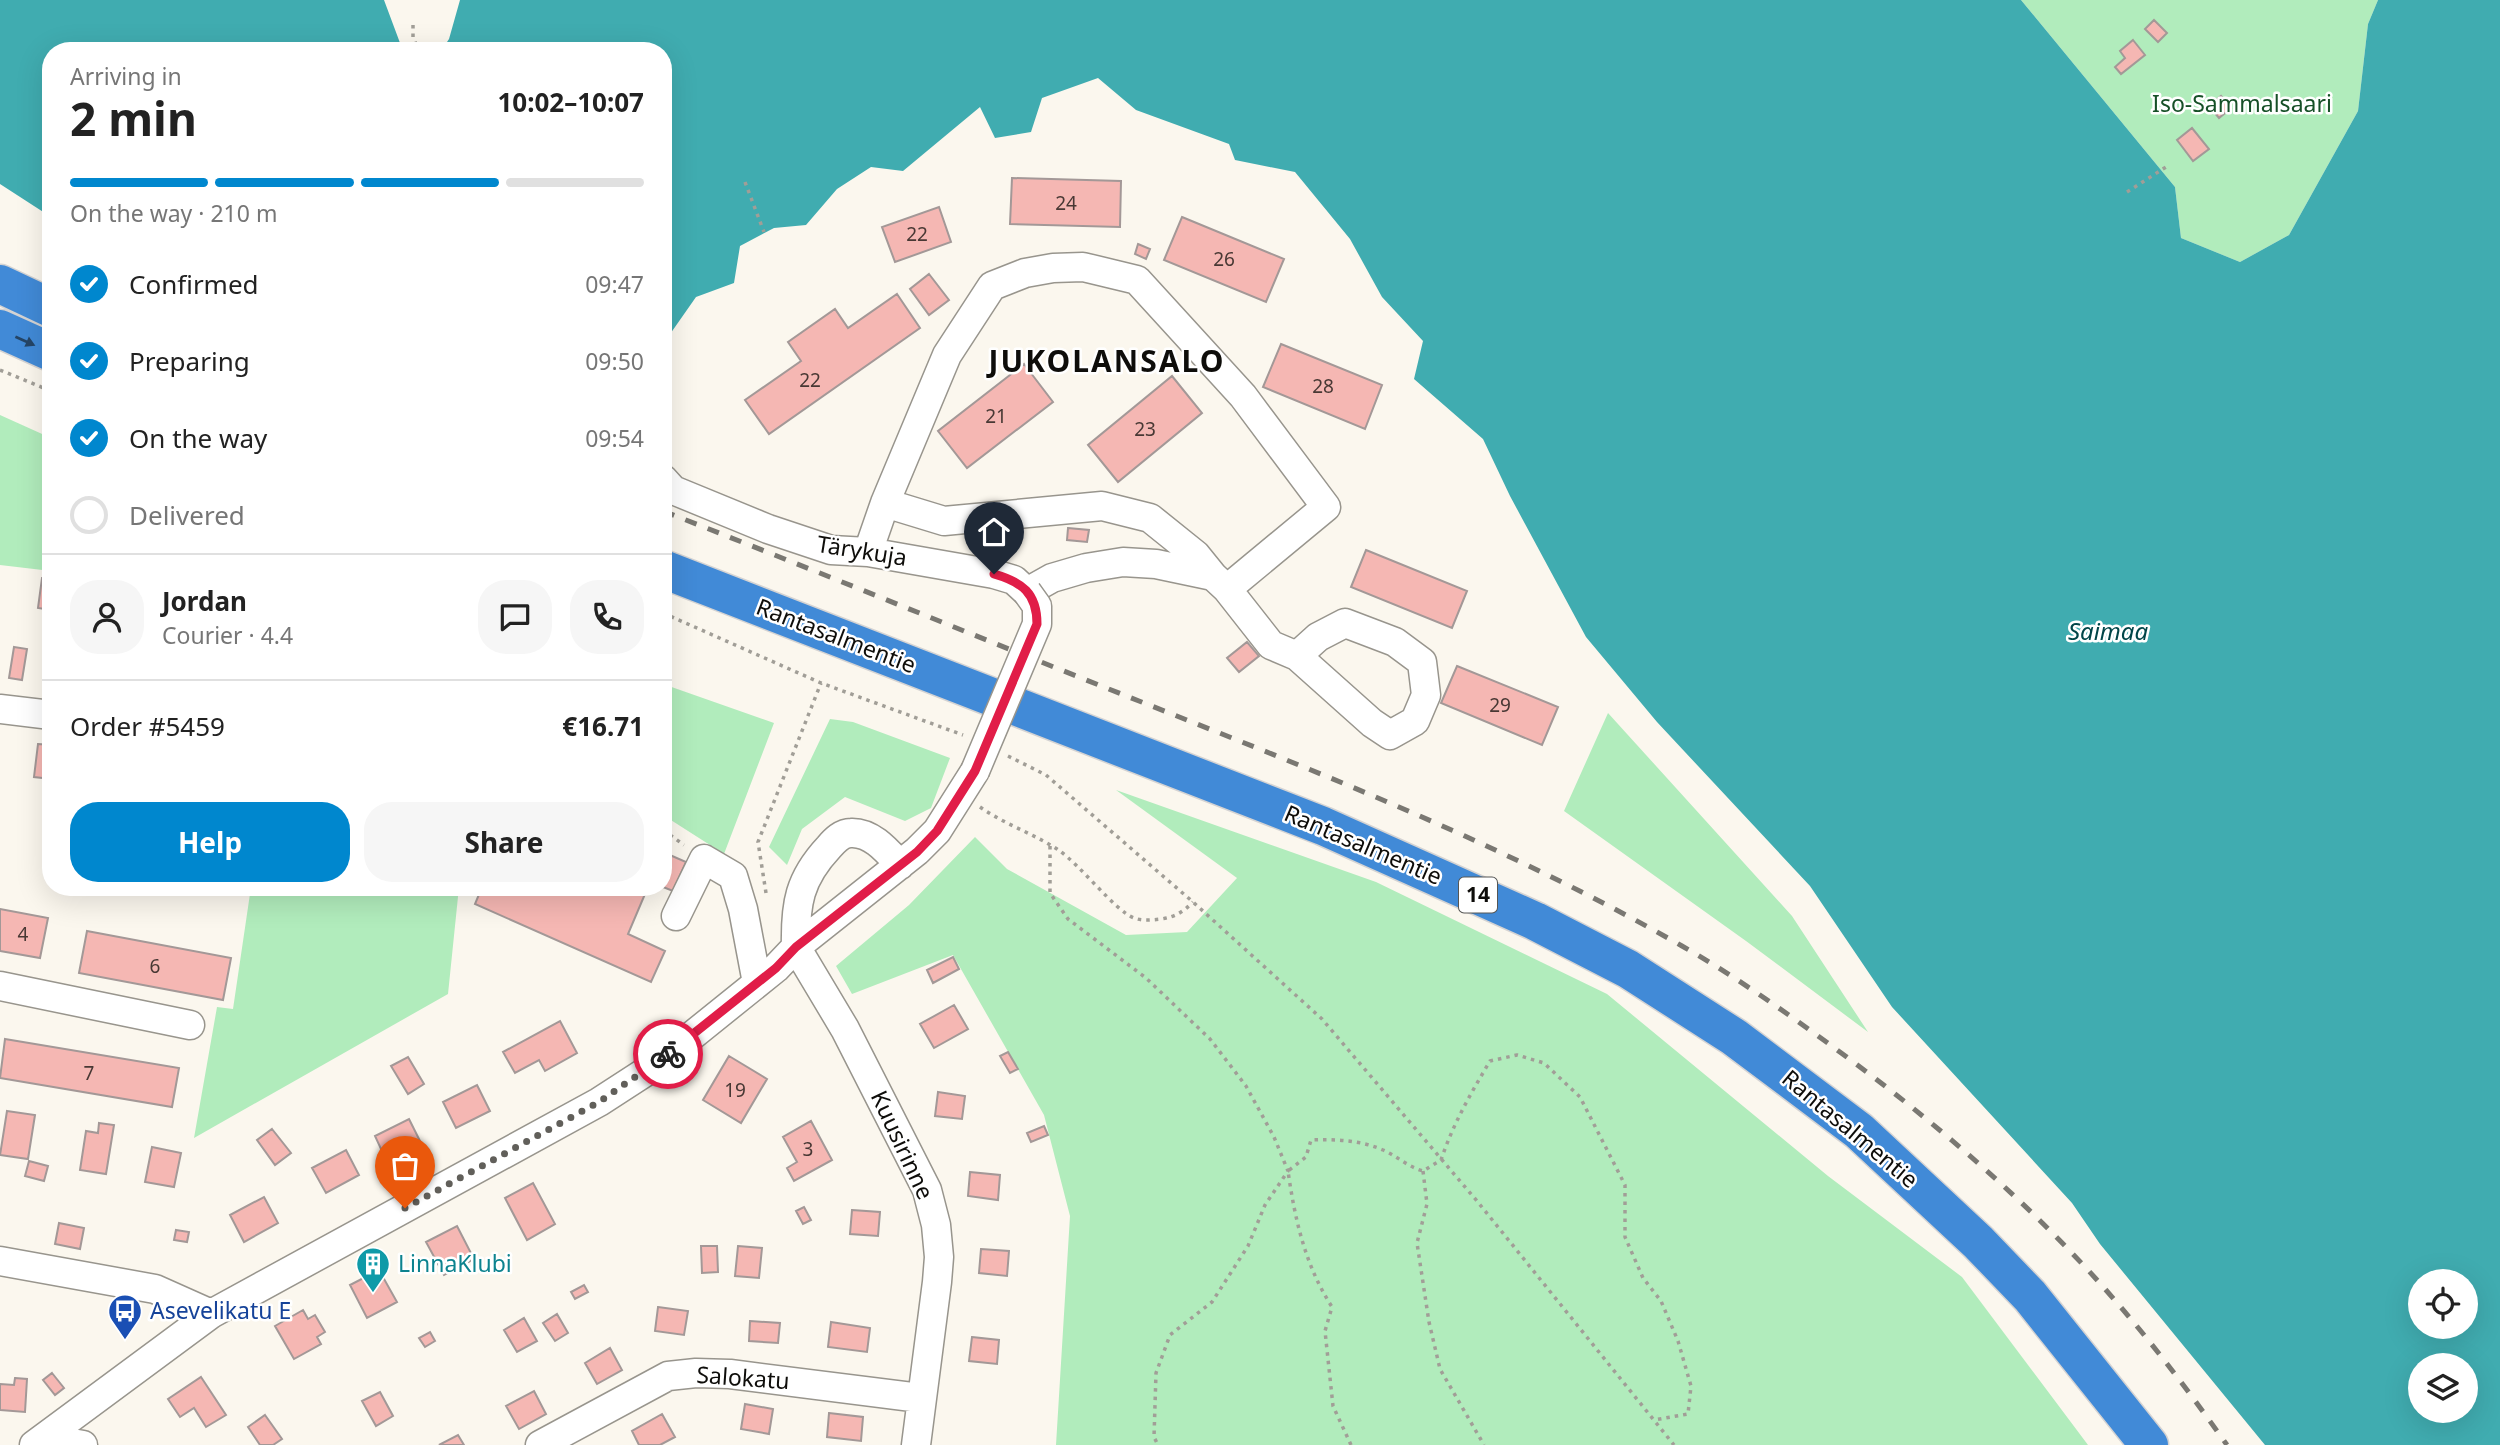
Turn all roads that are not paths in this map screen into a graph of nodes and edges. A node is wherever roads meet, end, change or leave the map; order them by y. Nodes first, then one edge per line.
1 (2, 286) edge
2 (42, 305) edge
3 (0, 329) edge
4 (42, 348) edge
5 (672, 489) edge
6 (885, 503) junction
7 (868, 552) junction
8 (672, 572) edge
9 (1220, 583) junction
10 (1027, 592) junction
11 (1297, 656) junction
12 (0, 709) edge
13 (42, 714) edge
14 (900, 865) junction
15 (676, 916) dead end
16 (796, 947) junction
17 (757, 983) junction
18 (0, 986) edge
19 (190, 1025) dead end
20 (0, 1261) edge
21 (211, 1314) junction
22 (920, 1398) junction
23 (39, 1441) edge
24 (83, 1445) edge
25 (540, 1445) edge
26 (916, 1445) edge
27 (2149, 1445) edge

1 - 2 highway
3 -> 4 highway
5 - 7 street, Tärykuja
6 - 7 street
6 - 9 street
6 - 9 street
7 - 10 street, Tärykuja
8 - 27 highway, Rantasalmentie / 14
9 - 10 street
9 - 11 street
10 - 14 street, bridge
11 - 11 street
12 - 13 street
14 - 16 street
14 - 16 street
15 - 17 street
16 - 17 street
16 - 22 street, Kuusirinne
17 - 21 street
18 - 19 street
20 - 21 street
21 - 23 street
22 - 25 street, Salokatu
22 - 26 street, Kuusirinne
23 - 24 street

